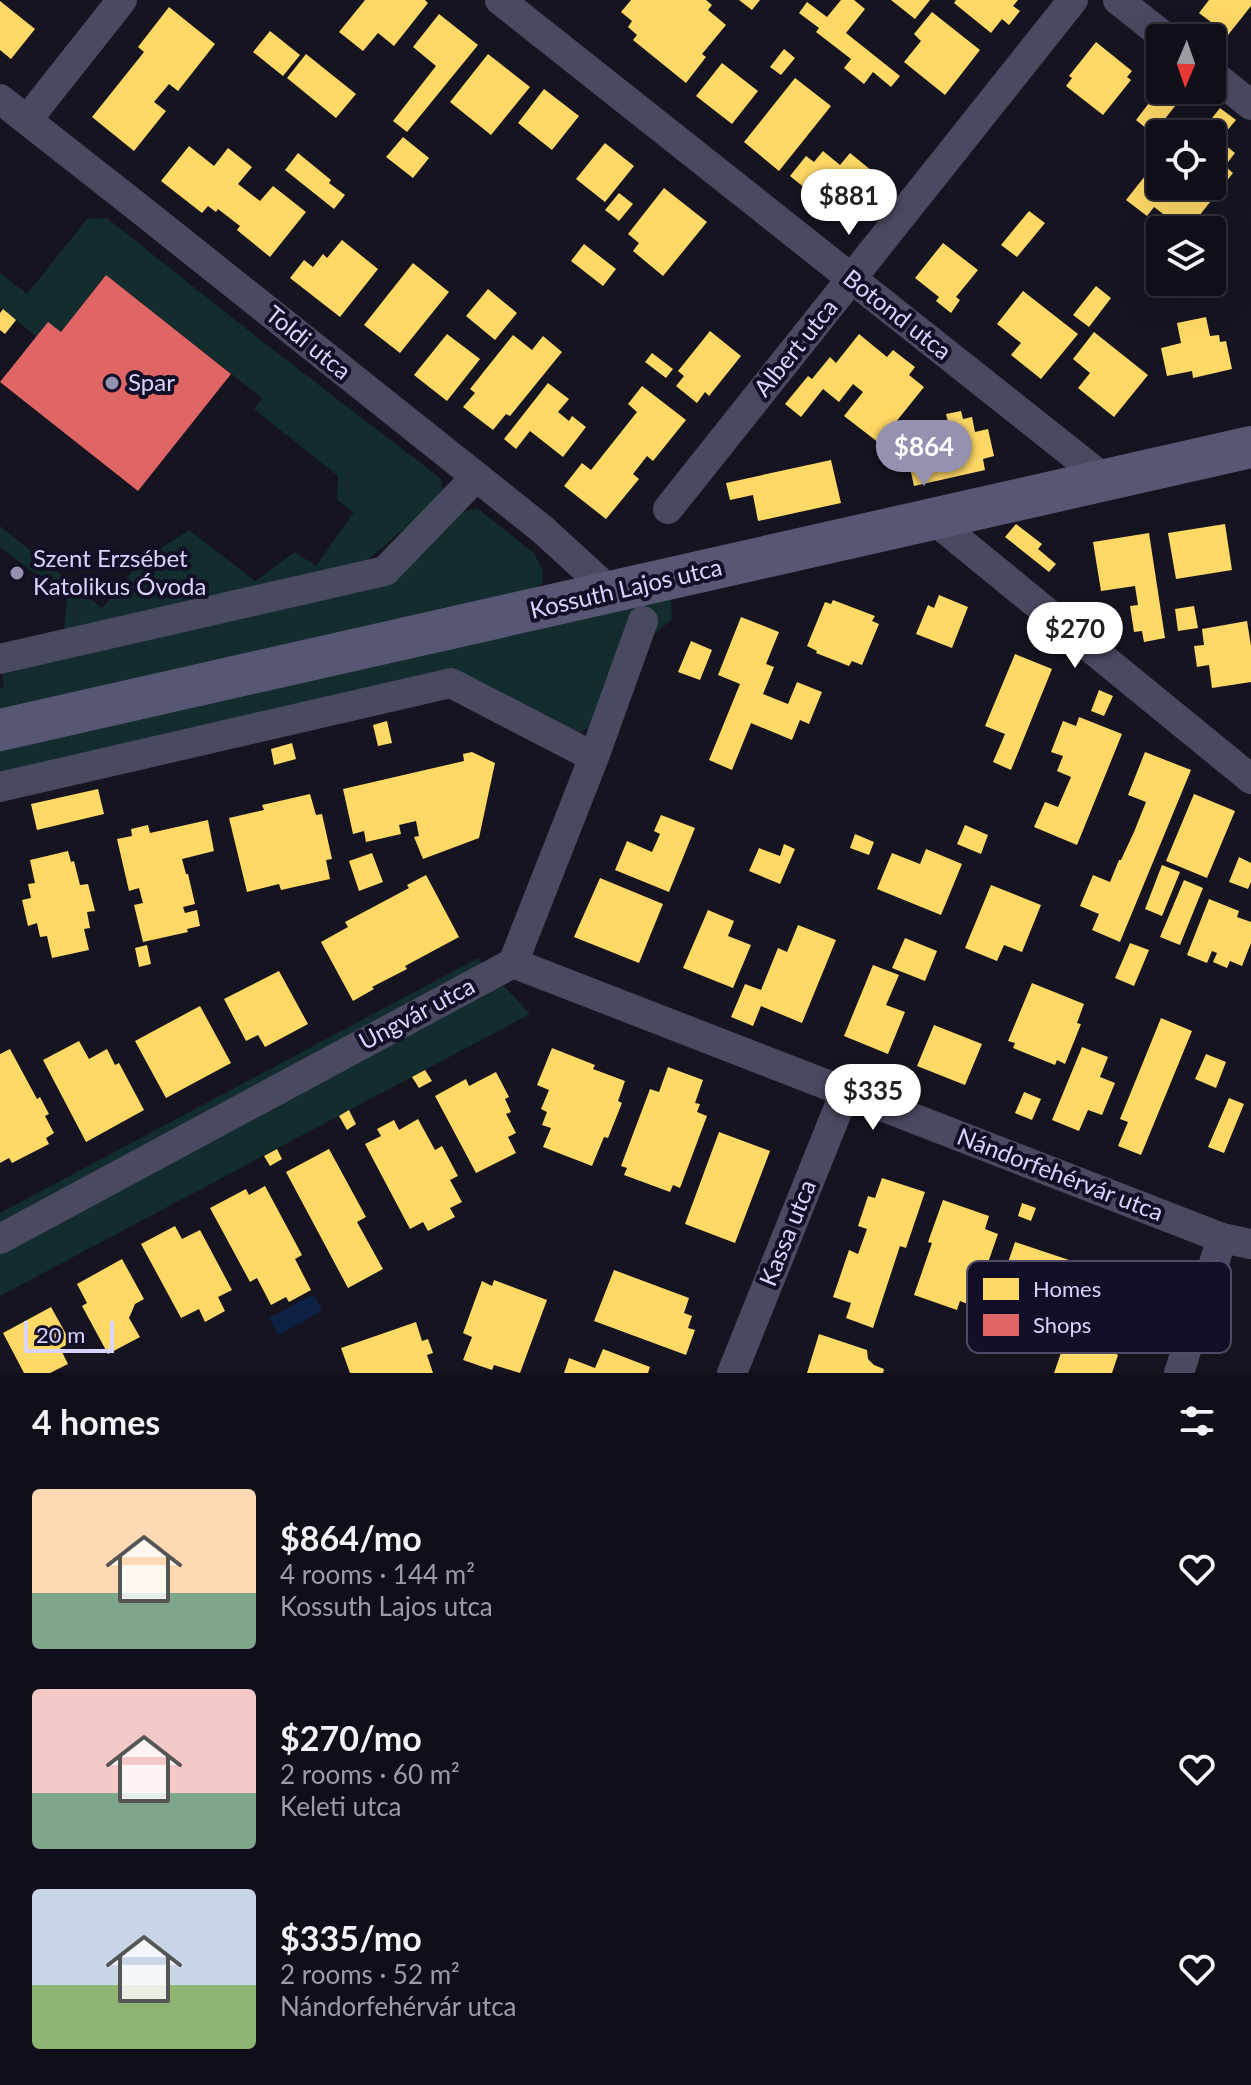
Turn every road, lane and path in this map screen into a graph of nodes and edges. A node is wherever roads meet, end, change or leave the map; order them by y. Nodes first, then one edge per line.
1 (122, 0) edge
2 (500, 0) edge
3 (1073, 0) edge
4 (1118, 0) edge
5 (1148, 24) edge
6 (1226, 85) edge
7 (0, 99) edge
8 (1251, 105) edge
9 (27, 120) junction
10 (851, 278) junction
11 (1251, 447) edge
12 (476, 477) junction
13 (1107, 481) junction
14 (668, 509) dead end
15 (934, 520) junction
16 (611, 592) junction
17 (643, 621) dead end
18 (0, 659) edge
19 (0, 730) edge
20 (594, 757) junction
21 (1251, 779) edge
22 (0, 787) edge
23 (513, 963) junction
24 (845, 1092) junction
25 (1222, 1238) junction
26 (0, 1239) edge
27 (1251, 1244) edge
28 (1215, 1261) edge
29 (1185, 1353) edge
30 (732, 1373) edge
31 (1179, 1373) edge

1 - 9 street
2 - 10 street, Botond utca
3 - 10 street, Albert utca
4 - 5 street
6 - 8 street
7 - 9 street, Toldi utca
9 - 12 street, Toldi utca
10 - 13 street, Botond utca
10 - 14 street, Albert utca
11 - 13 street, Kossuth Lajos utca
12 - 16 street, Toldi utca
12 - 18 street
13 - 15 street, Kossuth Lajos utca
15 - 16 street, Kossuth Lajos utca
15 - 21 street
16 - 19 street, Kossuth Lajos utca
17 - 20 street
20 - 22 street
20 - 23 street
23 - 24 street, Nándorfehérvár utca
23 - 26 street, Ungvár utca
24 - 25 street, Nándorfehérvár utca
24 - 30 street, Kassa utca
25 - 27 street, Nándorfehérvár utca
25 - 28 street
29 - 31 street

